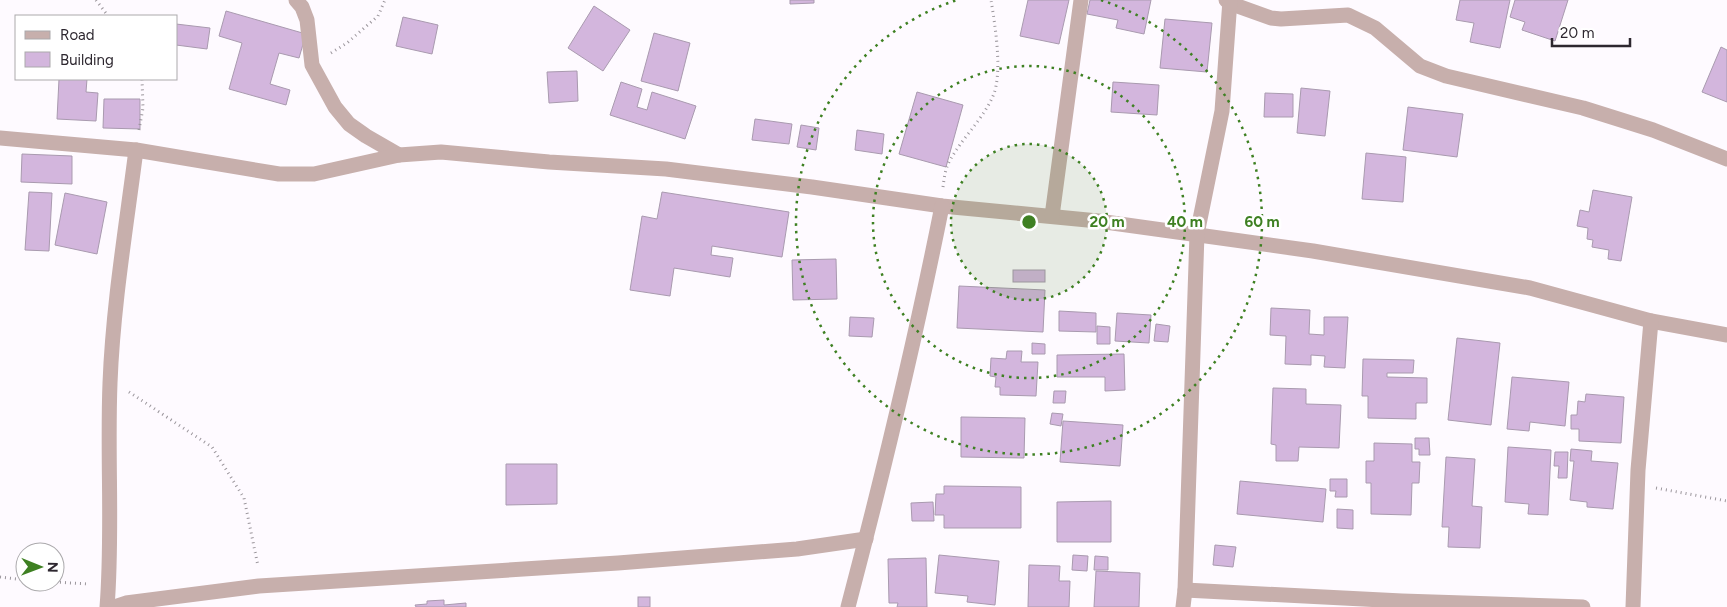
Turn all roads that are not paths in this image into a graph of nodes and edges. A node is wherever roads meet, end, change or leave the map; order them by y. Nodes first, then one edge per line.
1 (296, 0) edge
2 (1082, 0) edge
3 (1228, 1) edge
4 (0, 138) edge
5 (136, 150) junction
6 (399, 156) junction
7 (1727, 159) edge
8 (940, 206) junction
9 (1052, 216) junction
10 (1197, 234) junction
11 (1651, 321) junction
12 (1727, 335) edge
13 (866, 539) junction
14 (1185, 590) junction
15 (106, 607) edge
16 (114, 607) edge
17 (848, 607) edge
18 (1183, 607) edge
19 (1583, 607) edge
20 (1633, 607) edge

1 - 6 street
2 - 9 street
3 - 7 street
3 - 10 street
4 - 5 street
5 - 6 street
5 - 15 street
6 - 8 street
8 - 9 street
8 - 13 street
9 - 10 street
10 - 11 street
10 - 14 street
11 - 12 street
11 - 20 street
13 - 16 street
13 - 17 street
14 - 18 street
14 - 19 street

